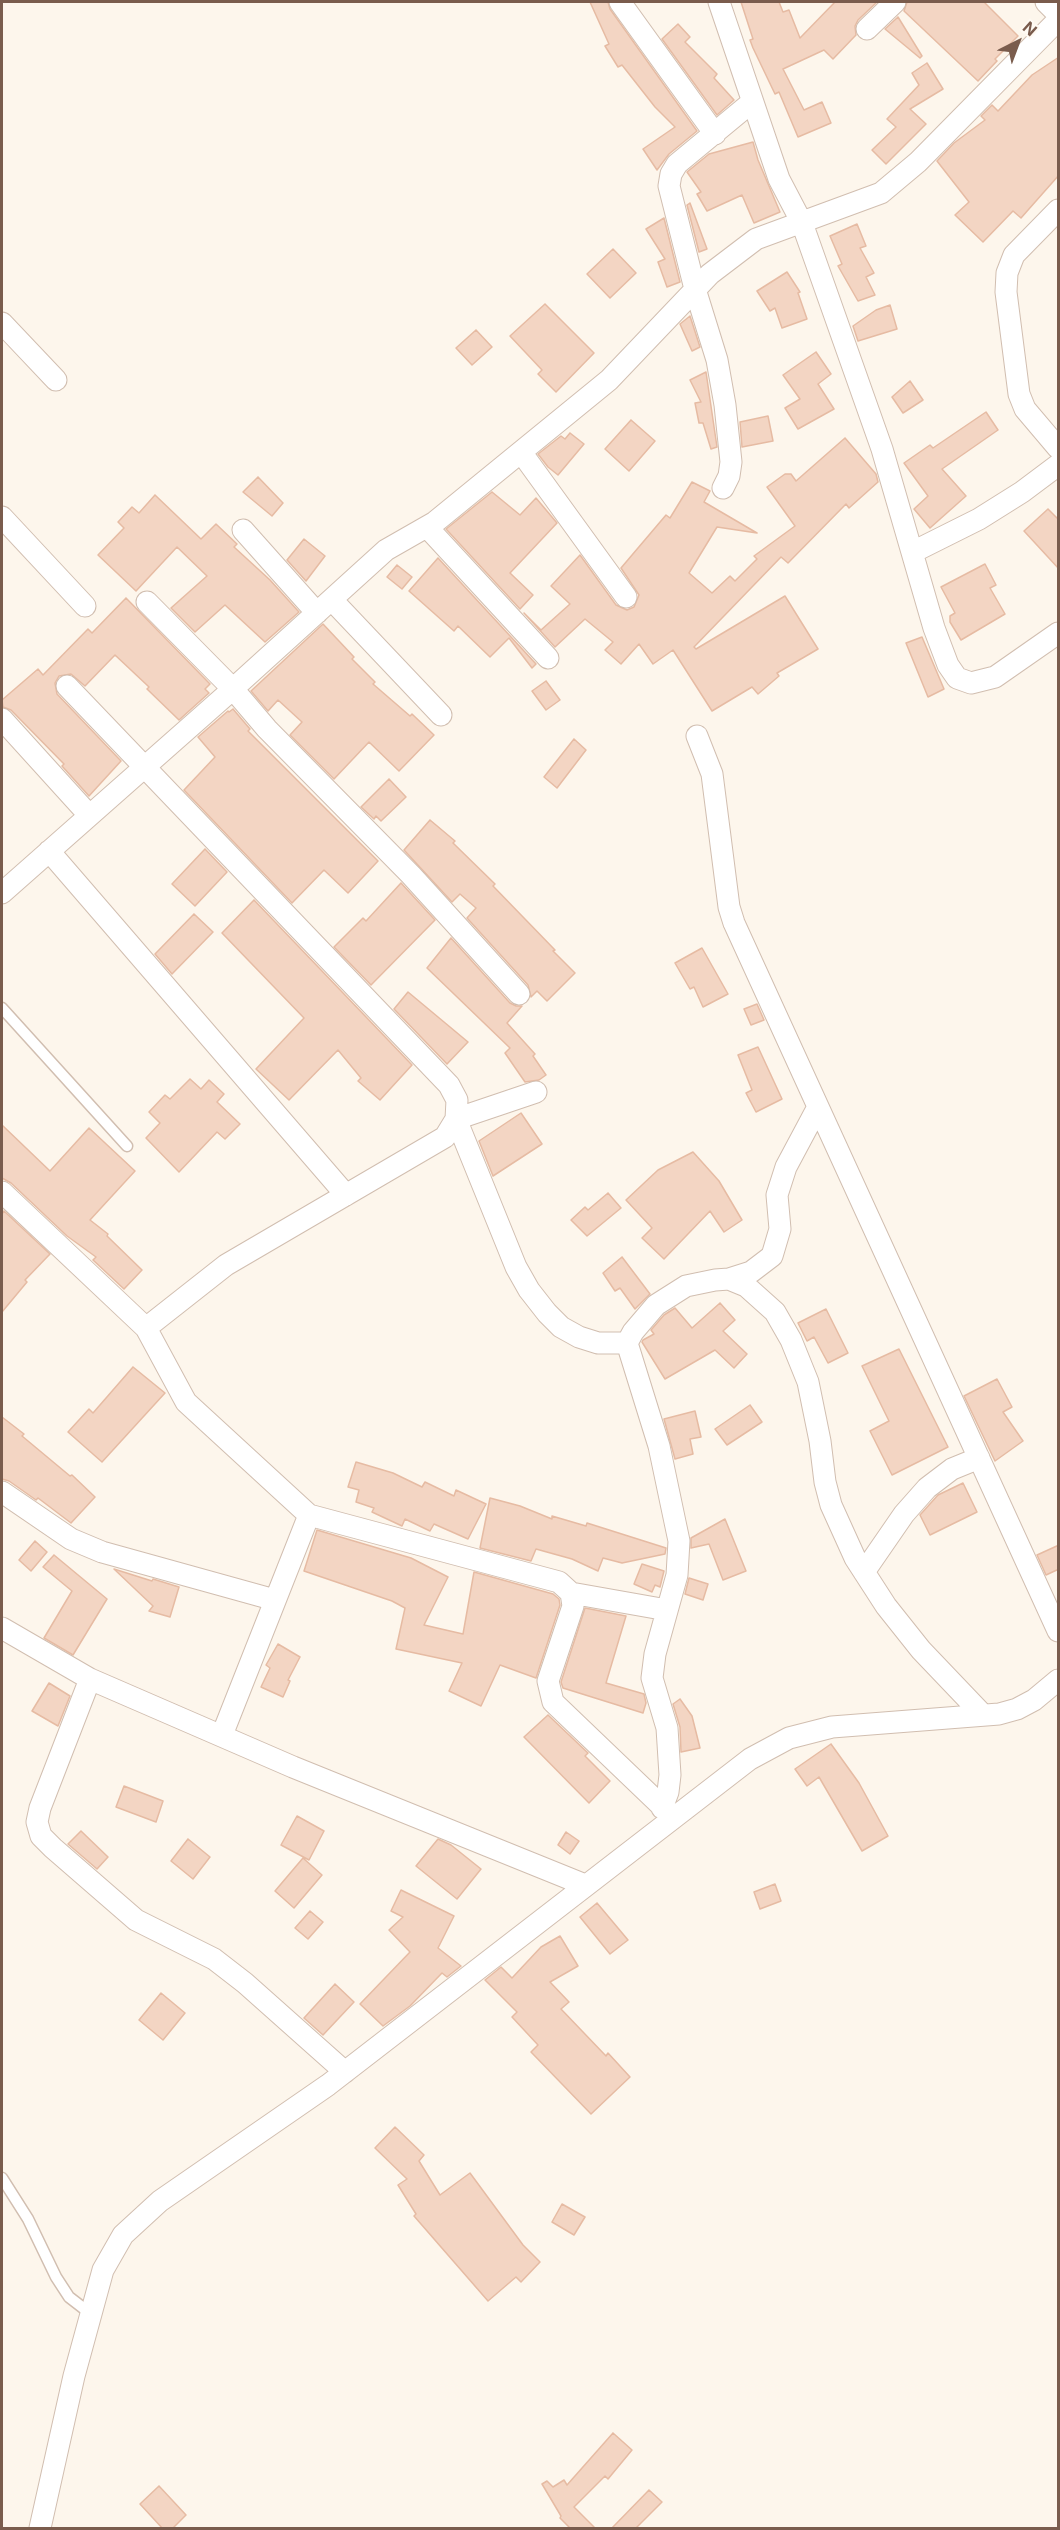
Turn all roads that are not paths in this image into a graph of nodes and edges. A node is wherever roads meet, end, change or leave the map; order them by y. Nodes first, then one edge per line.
1 (620, 2) edge
2 (719, 2) edge
3 (895, 2) edge
4 (1046, 2) edge
5 (1059, 14) edge
6 (1059, 20) edge
7 (867, 29) dead end
8 (752, 102) junction
9 (715, 134) junction
10 (1059, 210) edge
11 (802, 223) junction
12 (695, 289) junction
13 (2, 323) edge
14 (56, 380) dead end
15 (1059, 448) edge
16 (521, 452) junction
17 (1059, 465) edge
18 (723, 488) dead end
19 (2, 517) edge
20 (427, 527) junction
21 (243, 530) dead end
22 (913, 552) junction
23 (626, 597) dead end
24 (147, 602) dead end
25 (85, 606) dead end
26 (324, 606) junction
27 (1059, 633) edge
28 (548, 658) dead end
29 (67, 686) dead end
30 (233, 689) junction
31 (441, 715) dead end
32 (2, 719) edge
33 (697, 736) dead end
34 (144, 768) junction
35 (90, 816) junction
36 (49, 851) junction
37 (2, 893) edge
38 (519, 994) dead end
39 (2, 1008) edge
40 (536, 1092) dead end
41 (818, 1107) junction
42 (456, 1119) junction
43 (127, 1146) dead end
44 (2, 1192) edge
45 (346, 1195) junction
46 (729, 1279) junction
47 (146, 1328) junction
48 (627, 1343) junction
49 (979, 1458) junction
50 (2, 1492) edge
51 (309, 1515) junction
52 (864, 1572) junction
53 (571, 1593) junction
54 (275, 1600) junction
55 (667, 1610) junction
56 (2, 1628) edge
57 (1059, 1631) edge
58 (90, 1678) junction
59 (1059, 1680) edge
60 (983, 1715) junction
61 (222, 1735) junction
62 (669, 1813) junction
63 (585, 1885) junction
64 (345, 2072) junction
65 (2, 2178) edge
66 (91, 2314) junction
67 (40, 2529) edge

1 - 9 street
2 - 8 street
3 - 7 street
4 - 5 street
6 - 11 street
8 - 9 street
8 - 11 street
9 - 12 street
10 - 15 street
11 - 12 street
11 - 22 street
12 - 16 street
12 - 18 street
13 - 14 street
16 - 20 street
16 - 23 street
17 - 22 street
19 - 25 street
20 - 26 street
20 - 28 street
21 - 26 street
22 - 27 street
24 - 30 street
26 - 30 street
26 - 31 street
29 - 34 street
30 - 34 street
30 - 38 street
32 - 35 street
33 - 41 street
34 - 35 street
34 - 42 street
35 - 36 street
36 - 37 street
36 - 45 street
39 - 43 lane
40 - 42 street
41 - 46 street
41 - 49 street
42 - 45 street
42 - 48 street
44 - 47 street
45 - 47 street
46 - 48 street
46 - 52 street
47 - 51 street
48 - 55 street
49 - 52 street
49 - 57 street
50 - 54 street
51 - 53 street
51 - 54 street
52 - 60 street
53 - 55 street
53 - 62 street
54 - 61 street
55 - 62 street
56 - 58 street
58 - 61 street
58 - 64 street
59 - 60 street
60 - 62 street
61 - 63 street
62 - 63 street
63 - 64 street
64 - 66 street
65 - 66 lane
66 - 67 street

